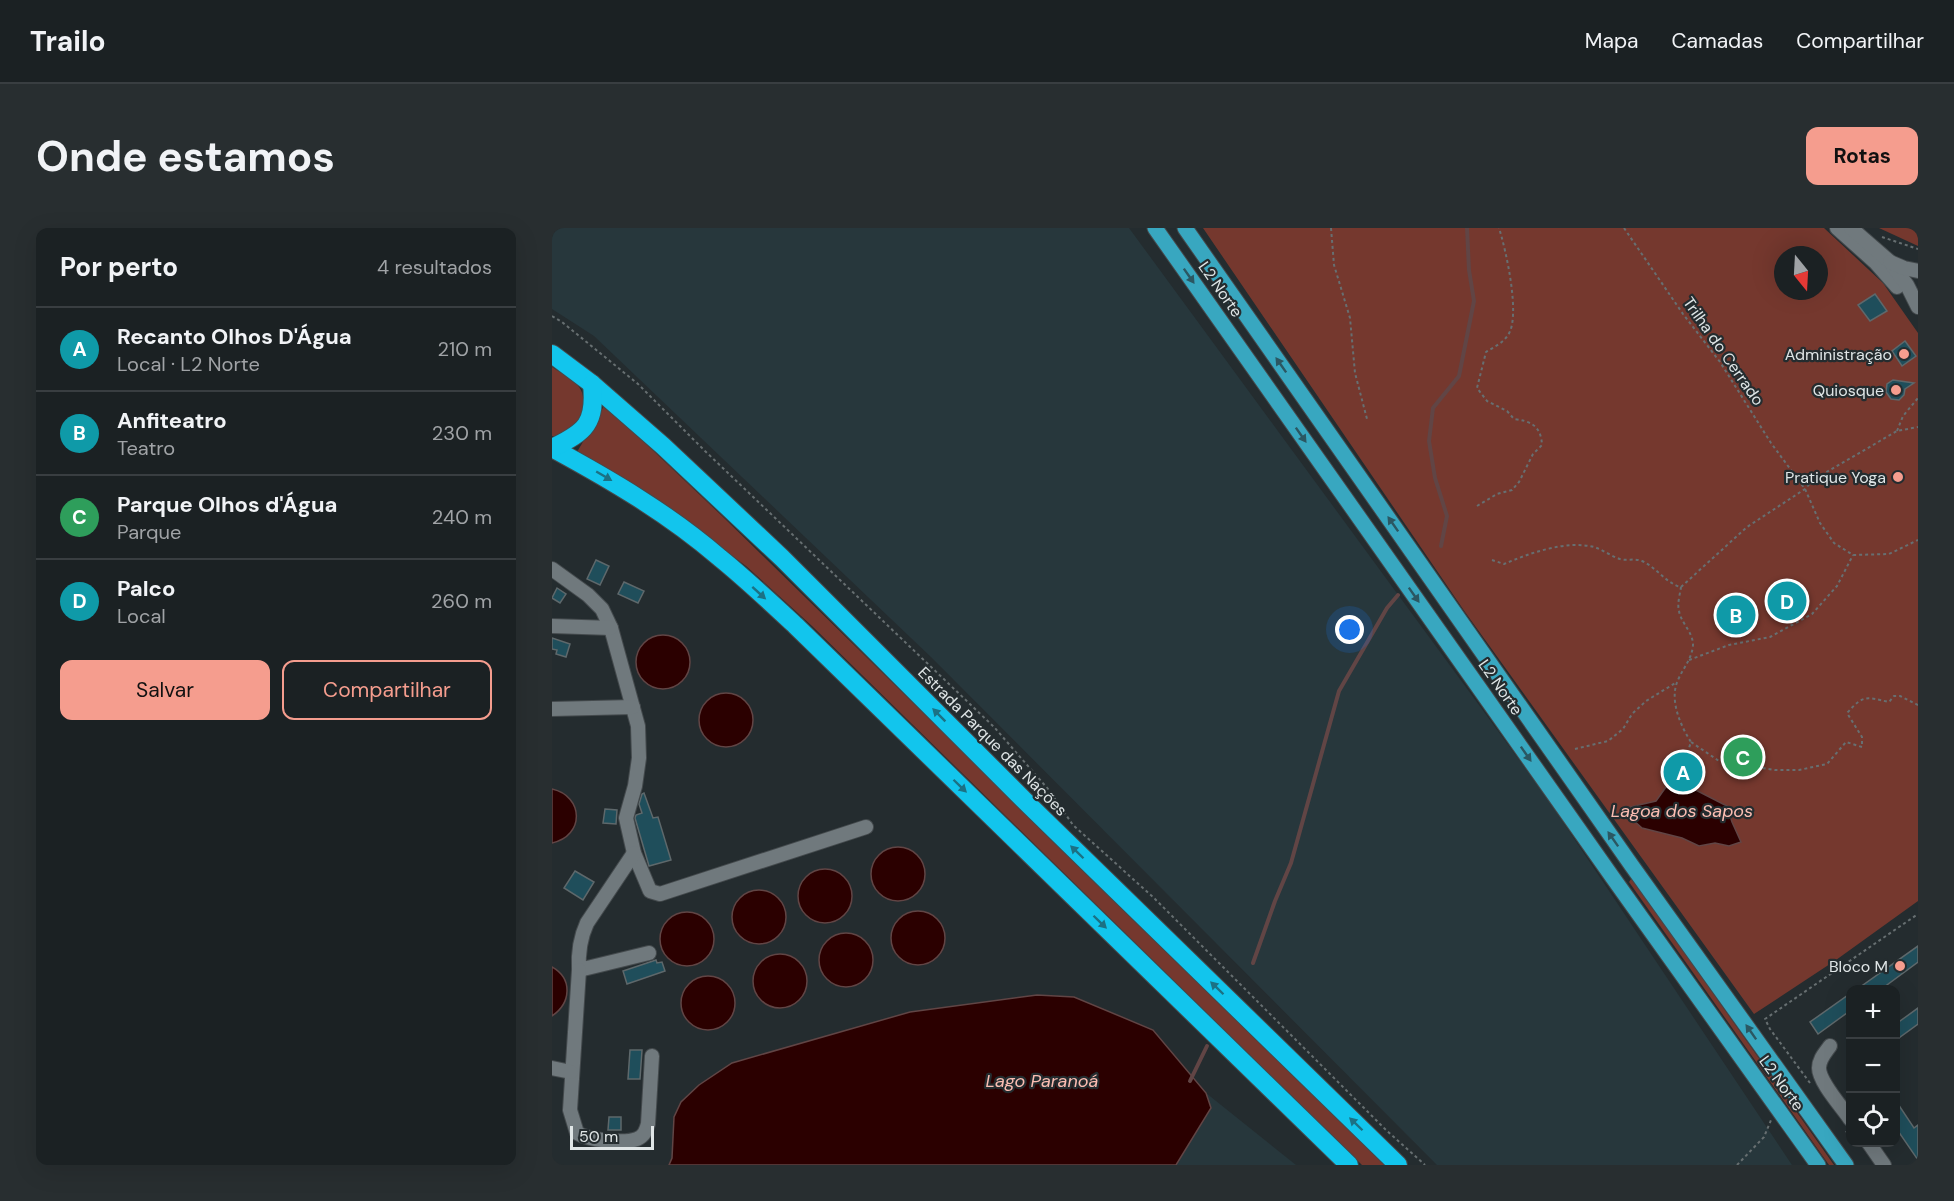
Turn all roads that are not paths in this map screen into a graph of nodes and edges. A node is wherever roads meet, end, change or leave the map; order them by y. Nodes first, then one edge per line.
1 (1155, 228) edge
2 (1185, 228) edge
3 (1837, 228) edge
4 (1851, 228) edge
5 (1888, 261) junction
6 (1918, 271) edge
7 (1916, 299) edge
8 (552, 354) edge
9 (592, 384) junction
10 (552, 448) edge
11 (552, 569) edge
12 (552, 626) edge
13 (611, 628) junction
14 (633, 707) junction
15 (552, 709) edge
16 (866, 828) dead end
17 (634, 853) junction
18 (1632, 866) junction
19 (1613, 878) junction
20 (649, 953) dead end
21 (579, 970) junction
22 (1830, 1046) dead end
23 (652, 1056) dead end
24 (552, 1068) edge
25 (571, 1072) junction
26 (1846, 1121) edge
27 (1871, 1147) edge
28 (1349, 1165) edge
29 (1398, 1165) edge
30 (1818, 1165) edge
31 (1846, 1165) edge
32 (1884, 1165) edge

1 -> 19 main road, L2 Norte
18 -> 2 main road, L2 Norte
3 - 7 street
4 - 5 street
5 - 6 street
5 - 7 street
8 - 9 highway, Estrada Parque das Nações
9 - 10 highway
29 -> 9 highway, Estrada Parque das Nações
10 -> 28 highway
11 - 13 street
12 - 13 street
13 - 14 street
14 - 15 street
14 - 17 street
16 - 17 street
17 - 21 street
18 - 19 main road
31 -> 18 main road, L2 Norte
19 - 30 main road, L2 Norte
20 - 21 street
21 - 25 street
22 - 26 street
23 - 25 street
24 - 25 street
27 - 32 street

